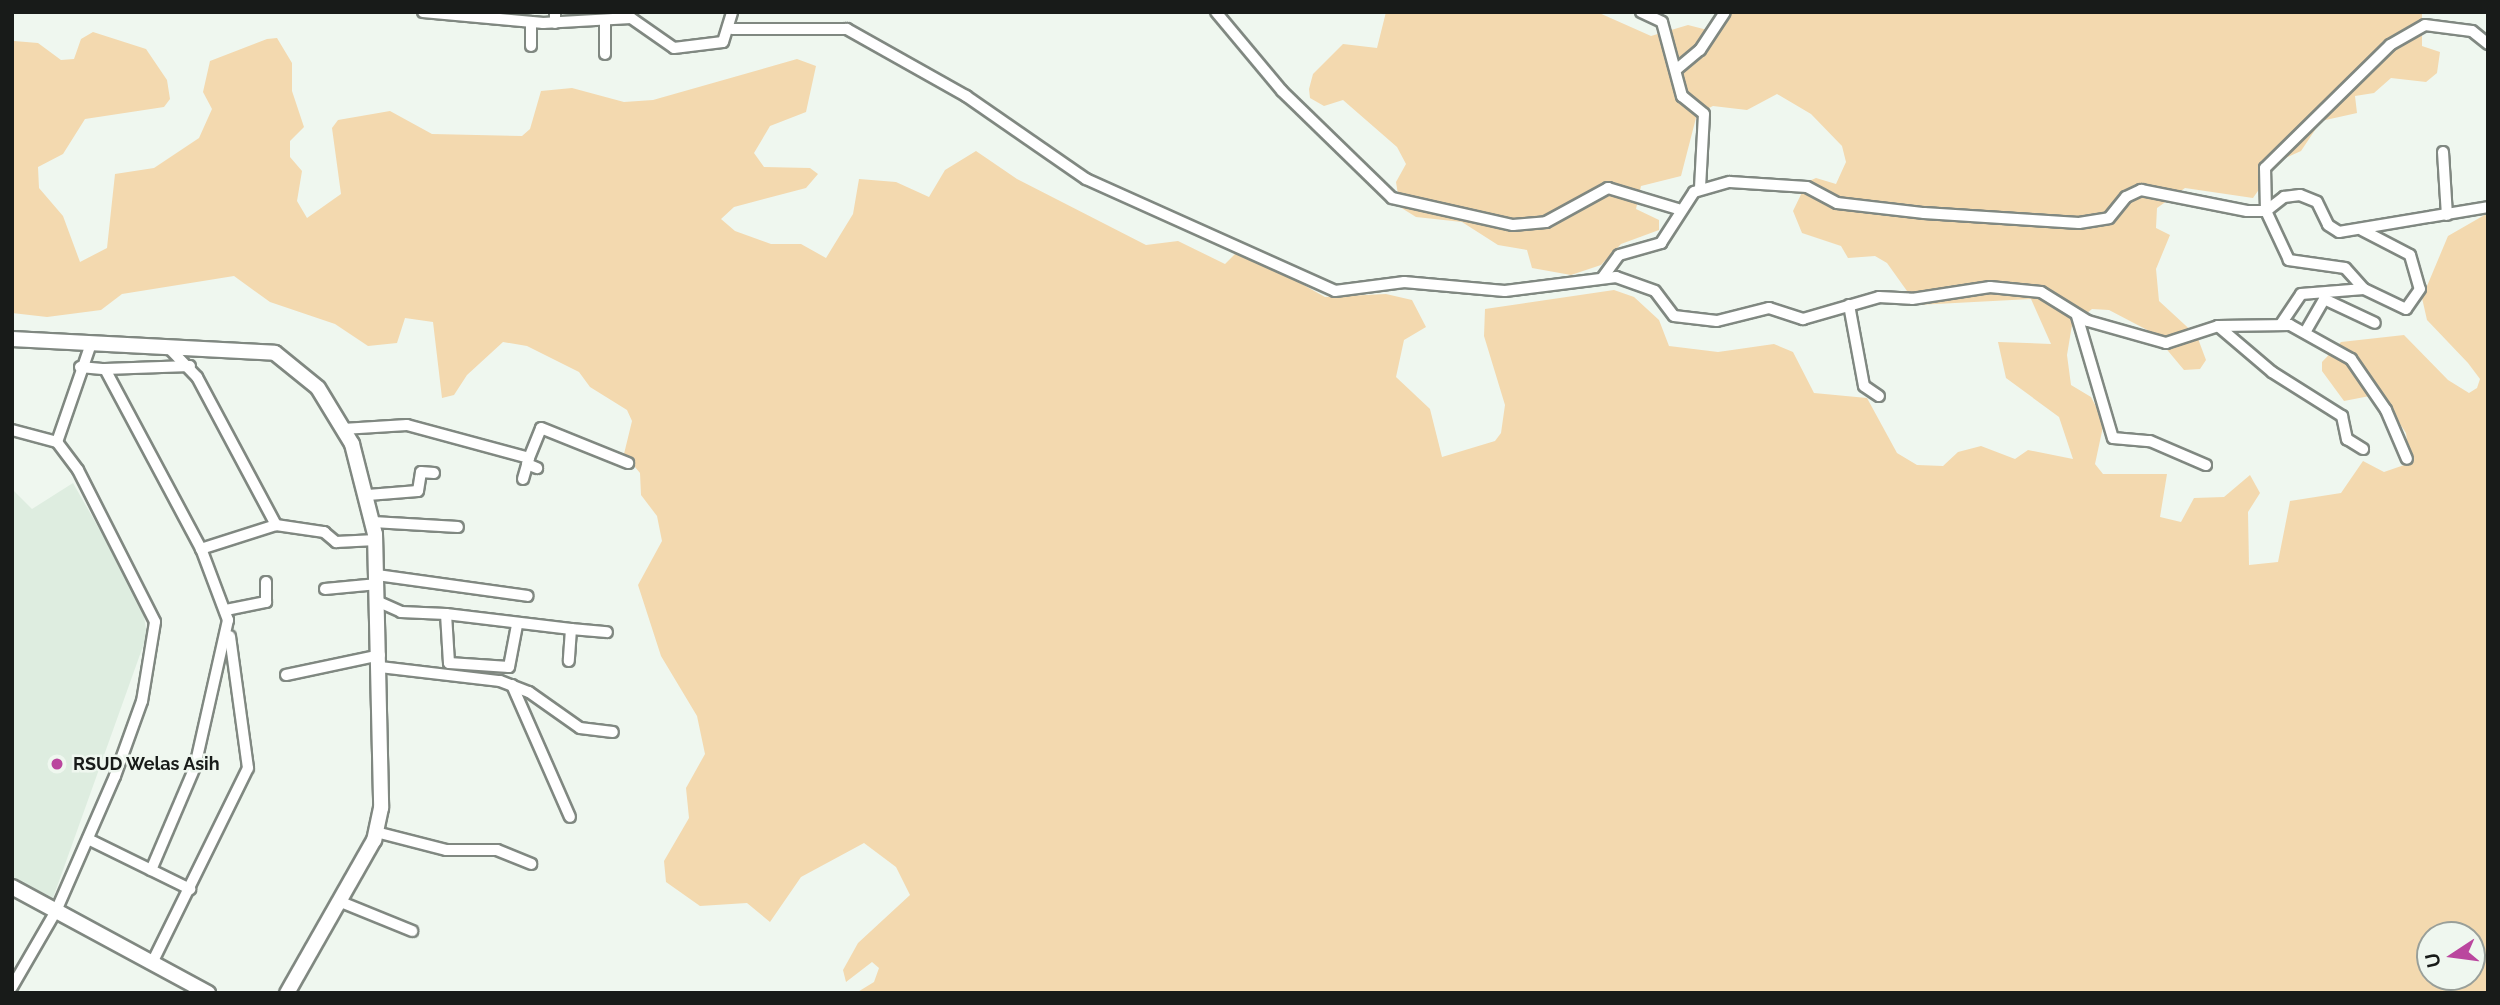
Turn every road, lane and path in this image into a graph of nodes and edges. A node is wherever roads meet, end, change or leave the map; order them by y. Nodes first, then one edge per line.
1 (424, 12) edge
2 (732, 12) edge
3 (1216, 12) edge
4 (1641, 12) edge
5 (1725, 12) edge
6 (631, 15) edge
7 (555, 18) edge
8 (531, 23) junction
9 (605, 23) junction
10 (732, 29) junction
11 (2488, 44) edge
12 (531, 46) dead end
13 (605, 54) dead end
14 (1677, 69) junction
15 (2443, 152) dead end
16 (1700, 188) junction
17 (2488, 207) edge
18 (1678, 209) junction
19 (2266, 211) junction
20 (2447, 215) junction
21 (2359, 229) junction
22 (1603, 277) junction
23 (2364, 289) junction
24 (1849, 305) junction
25 (2077, 316) junction
26 (2375, 323) dead end
27 (2281, 324) junction
28 (2218, 326) junction
29 (2307, 329) junction
30 (12, 340) edge
31 (91, 344) junction
32 (168, 347) junction
33 (190, 366) junction
34 (80, 367) junction
35 (104, 369) junction
36 (1879, 396) dead end
37 (344, 429) junction
38 (12, 430) edge
39 (57, 442) junction
40 (2362, 449) dead end
41 (2407, 459) dead end
42 (628, 463) dead end
43 (531, 464) junction
44 (2206, 465) dead end
45 (434, 473) dead end
46 (523, 479) dead end
47 (368, 495) junction
48 (373, 522) junction
49 (276, 525) junction
50 (458, 527) dead end
51 (376, 540) junction
52 (201, 549) junction
53 (378, 580) junction
54 (266, 583) dead end
55 (325, 589) dead end
56 (528, 596) dead end
57 (379, 602) junction
58 (226, 610) junction
59 (446, 614) junction
60 (517, 625) junction
61 (571, 629) junction
62 (229, 632) junction
63 (607, 632) dead end
64 (380, 661) junction
65 (569, 661) dead end
66 (286, 676) dead end
67 (219, 677) junction
68 (240, 678) junction
69 (512, 685) junction
70 (613, 732) dead end
71 (570, 817) dead end
72 (376, 832) junction
73 (88, 839) junction
74 (531, 864) dead end
75 (151, 870) junction
76 (12, 887) edge
77 (190, 889) junction
78 (341, 902) junction
79 (56, 911) junction
80 (412, 932) dead end
81 (153, 961) junction
82 (185, 987) edge
83 (12, 988) edge
84 (17, 993) edge
85 (208, 993) edge
86 (287, 993) edge

1 - 8 street
2 - 10 street
3 - 18 street
4 - 14 street
5 - 14 street
6 - 9 street
6 - 10 street
7 - 8 street
7 - 9 street
8 - 12 street
9 - 13 street
10 - 22 street
11 - 19 street
14 - 16 street
15 - 20 street
16 - 18 street
16 - 19 street
17 - 20 street
18 - 22 street
19 - 21 street
19 - 23 street
20 - 21 street
21 - 23 street
22 - 24 street
23 - 27 street
24 - 25 street
24 - 36 street
25 - 28 street
25 - 44 street
26 - 29 street
27 - 28 street
27 - 29 street
28 - 40 street
29 - 41 street
30 - 31 main road
31 - 32 main road
31 - 34 street
32 - 33 street
32 - 37 main road
33 - 35 street
33 - 49 street
34 - 35 street
34 - 39 street
35 - 52 street
37 - 43 street
37 - 47 main road
38 - 39 street
39 - 73 street
42 - 43 street
43 - 46 street
45 - 47 street
47 - 48 main road
48 - 50 street
48 - 51 main road
49 - 51 street
49 - 52 street
51 - 53 main road
52 - 58 street
53 - 55 street
53 - 56 street
53 - 57 main road
54 - 58 street
57 - 59 street
57 - 64 main road
58 - 62 street
59 - 60 street
59 - 60 street
60 - 61 street
61 - 63 street
61 - 65 street
62 - 67 street
62 - 68 street
64 - 66 street
64 - 69 street
64 - 72 main road
67 - 68 street
67 - 75 street
68 - 77 street
69 - 70 street
69 - 71 street
72 - 74 street
72 - 78 main road
73 - 75 street
73 - 79 street
75 - 77 street
76 - 79 main road
77 - 81 street
78 - 80 street
78 - 86 main road
79 - 81 main road
79 - 83 street
81 - 82 main road
82 - 85 main road
83 - 84 street

